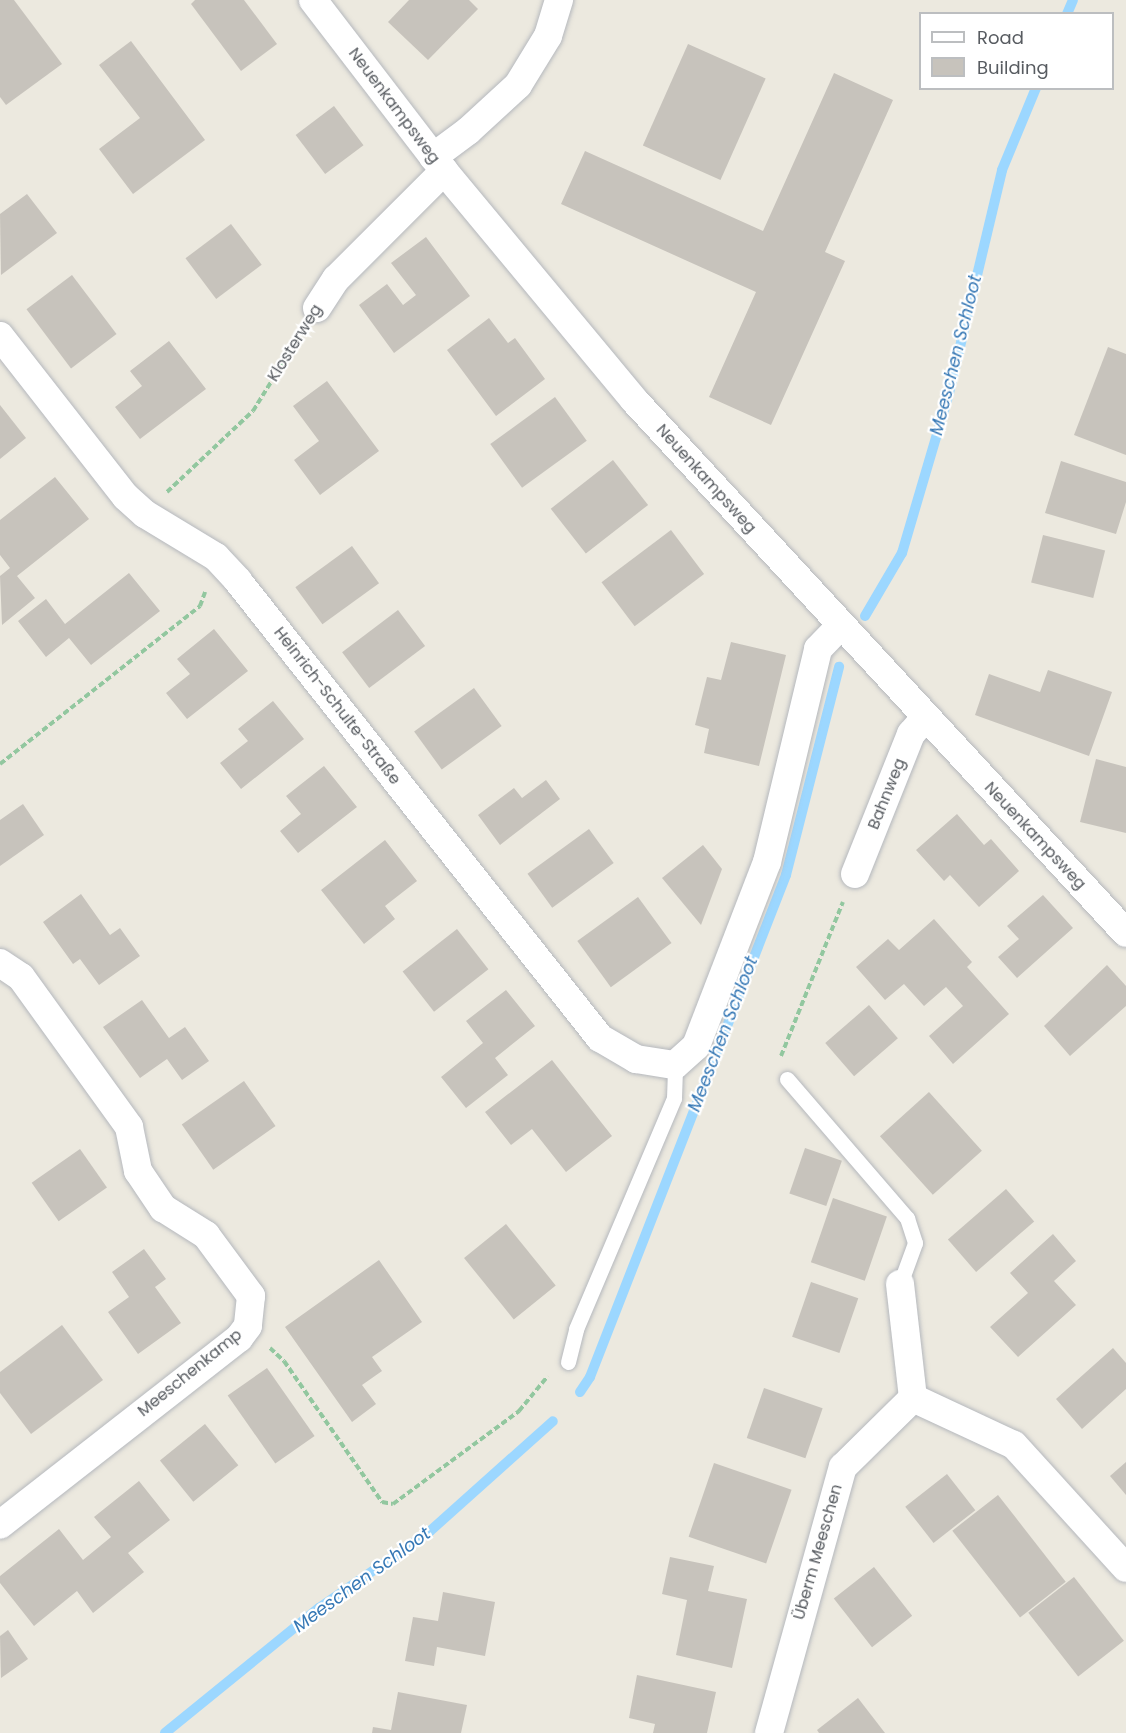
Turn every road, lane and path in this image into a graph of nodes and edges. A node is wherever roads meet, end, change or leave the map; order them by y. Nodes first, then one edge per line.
1 (313, 0) edge
2 (559, 0) edge
3 (438, 164) junction
4 (317, 308) joint
5 (0, 336) edge
6 (145, 514) junction
7 (216, 557) junction
8 (840, 626) junction
9 (925, 718) junction
10 (0, 764) edge
11 (855, 874) joint
12 (1126, 933) edge
13 (0, 963) edge
14 (675, 1065) junction
15 (787, 1079) joint
16 (900, 1284) joint
17 (248, 1326) junction
18 (568, 1362) joint
19 (913, 1398) junction
20 (0, 1526) edge
21 (1126, 1568) edge
22 (769, 1733) edge

1 - 3 street, Neuenkampsweg
2 - 3 street, Klosterweg
3 - 4 street, Klosterweg
3 - 8 street, Neuenkampsweg
4 - 6 path, Klosterweg
5 - 6 street, Heinrich-Schulte-Straße
6 - 7 street, Heinrich-Schulte-Straße
7 - 10 path
7 - 14 street, Heinrich-Schulte-Straße
8 - 9 street, Neuenkampsweg
8 - 14 street
9 - 11 street, Bahnweg
9 - 12 street, Neuenkampsweg
11 - 15 path
13 - 17 street, Meeschenkamp
14 - 18 lane
15 - 16 lane
16 - 19 street
17 - 18 path
17 - 20 street, Meeschenkamp
19 - 21 street
19 - 22 street, Überm Meeschen

